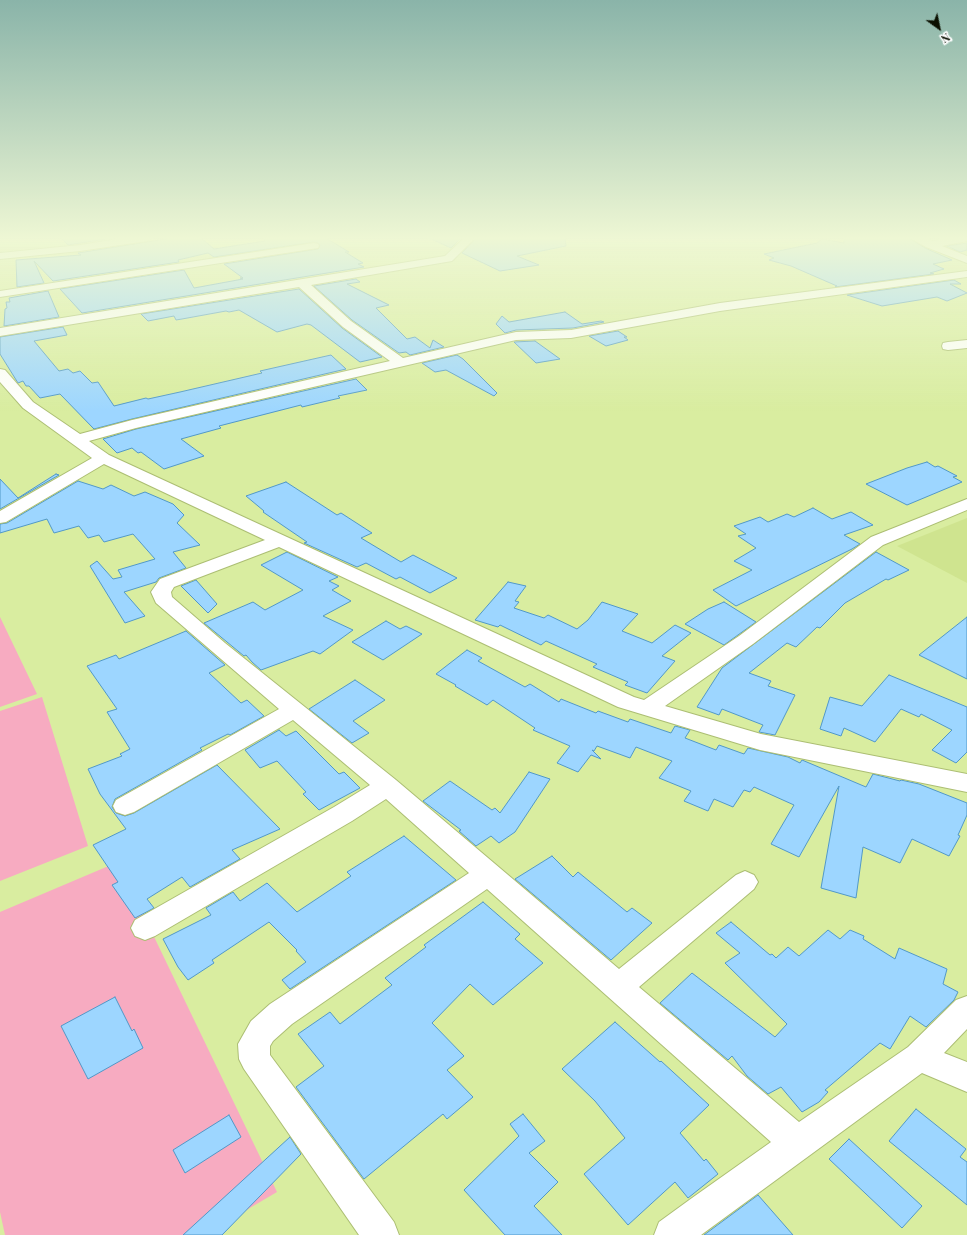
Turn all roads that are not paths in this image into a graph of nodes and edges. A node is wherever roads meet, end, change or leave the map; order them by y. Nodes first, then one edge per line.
1 (224, 296) edge
2 (316, 296) edge
3 (810, 296) edge
4 (0, 332) edge
5 (967, 344) edge
6 (948, 346) dead end
7 (401, 363) junction
8 (0, 372) edge
9 (77, 440) junction
10 (103, 458) junction
11 (967, 504) edge
12 (0, 518) edge
13 (280, 540) junction
14 (646, 709) junction
15 (294, 710) junction
16 (967, 783) edge
17 (387, 786) junction
18 (125, 806) dead end
19 (488, 874) junction
20 (745, 882) dead end
21 (145, 928) dead end
22 (618, 987) junction
23 (967, 1009) edge
24 (919, 1057) junction
25 (967, 1077) edge
26 (798, 1144) junction
27 (381, 1235) edge
28 (672, 1235) edge

1 - 4 street
2 - 7 street
3 - 7 street
5 - 6 street
7 - 9 street
8 - 9 street
9 - 10 street
10 - 12 street
10 - 13 street
11 - 14 street
13 - 14 street
13 - 15 street
14 - 16 street
15 - 17 street
15 - 18 street
17 - 19 street
17 - 21 street
19 - 22 street
19 - 27 street
20 - 22 street
22 - 26 street
23 - 24 street
24 - 25 street
24 - 26 street
26 - 28 street

